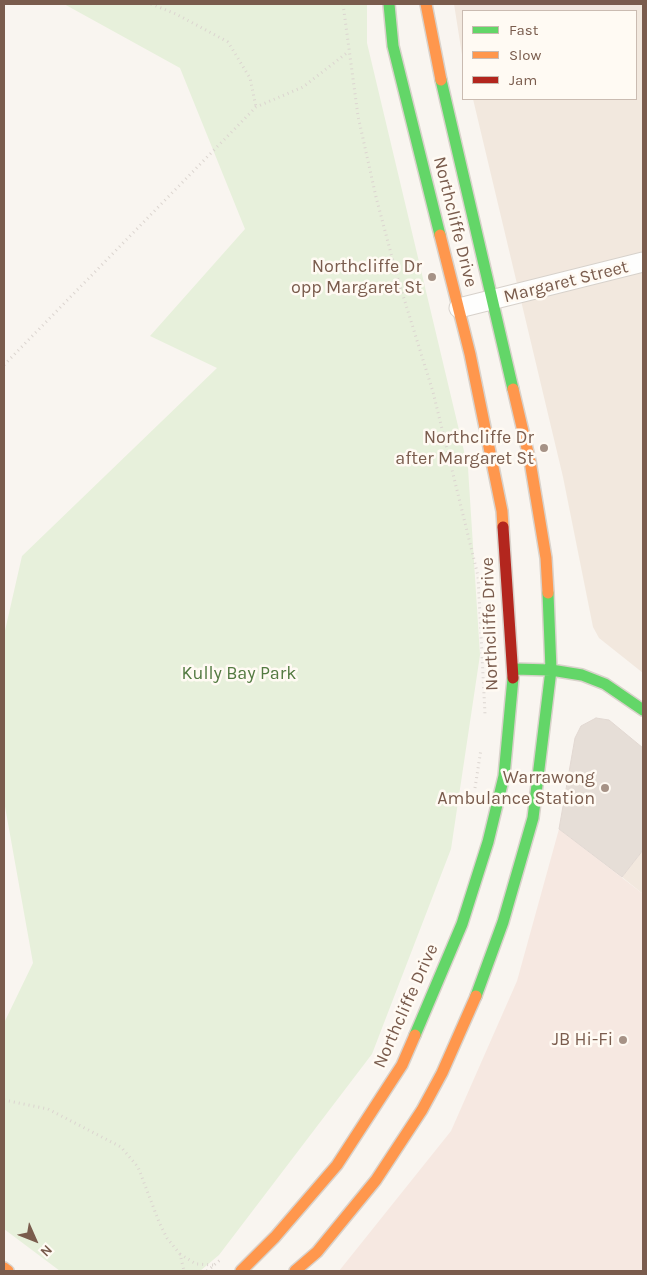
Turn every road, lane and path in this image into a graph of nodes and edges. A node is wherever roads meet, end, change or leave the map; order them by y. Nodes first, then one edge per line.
1 (151, 4) edge
2 (343, 4) edge
3 (389, 4) edge
4 (426, 4) edge
5 (348, 52) junction
6 (256, 107) junction
7 (643, 262) edge
8 (493, 301) junction
9 (459, 308) junction
10 (4, 365) edge
11 (514, 669) junction
12 (551, 670) junction
13 (643, 710) edge
14 (485, 723) dead end
15 (482, 742) dead end
16 (474, 798) dead end
17 (4, 1100) edge
18 (180, 1254) junction
19 (222, 1258) dead end
20 (214, 1265) junction
21 (4, 1268) edge
22 (8, 1271) edge
23 (184, 1271) edge
24 (207, 1271) edge
25 (241, 1271) edge
26 (295, 1271) edge

1 - 6 path
2 - 5 path
3 - 9 main road, Northcliffe Drive
4 - 8 main road, Northcliffe Drive
5 - 6 path
5 - 14 path
6 - 10 path
7 - 8 street, Margaret Street
8 - 9 street, Margaret Street
8 - 12 main road, Northcliffe Drive
9 - 11 main road, Northcliffe Drive
11 - 12 main road
11 - 25 main road, Northcliffe Drive
12 - 13 main road
12 - 26 main road, Northcliffe Drive
15 - 16 path
17 - 18 path
18 - 20 path
18 - 23 path
19 - 20 path
20 - 24 path
21 - 22 main road

